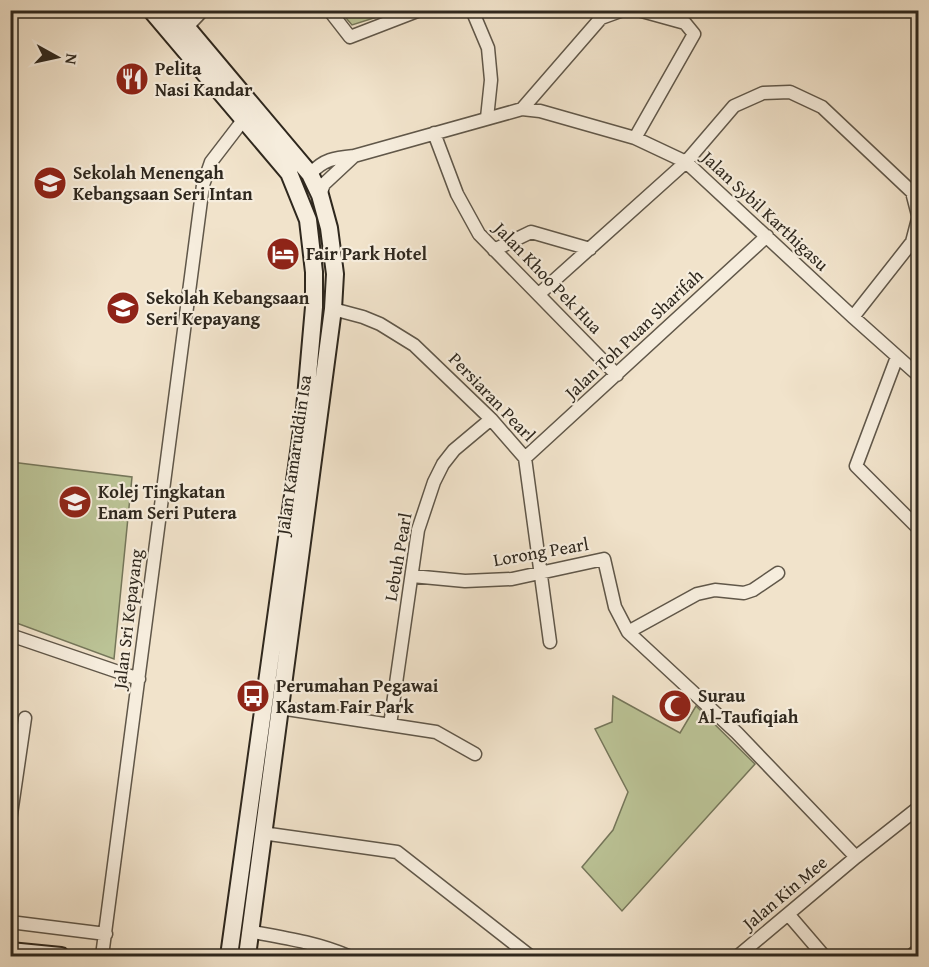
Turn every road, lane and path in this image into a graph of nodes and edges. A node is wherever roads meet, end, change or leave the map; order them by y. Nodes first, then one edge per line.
1 (151, 10) edge
2 (172, 10) edge
3 (202, 10) edge
4 (330, 10) edge
5 (420, 10) edge
6 (472, 10) edge
7 (623, 10) edge
8 (638, 10) edge
9 (600, 14) edge
10 (186, 28) junction
11 (522, 109) junction
12 (249, 113) junction
13 (487, 118) junction
14 (434, 133) junction
15 (634, 138) junction
16 (354, 156) junction
17 (686, 162) junction
18 (310, 174) junction
19 (320, 195) junction
20 (918, 217) edge
21 (308, 220) junction
22 (767, 236) junction
23 (590, 249) junction
24 (494, 250) junction
25 (314, 272) junction
26 (539, 294) junction
27 (333, 309) junction
28 (853, 316) junction
29 (897, 357) junction
30 (617, 375) junction
31 (918, 375) edge
32 (491, 419) junction
33 (525, 458) junction
34 (918, 528) edge
35 (778, 573) dead end
36 (541, 574) junction
37 (412, 576) junction
38 (628, 632) junction
39 (10, 636) edge
40 (550, 642) dead end
41 (139, 679) junction
42 (279, 708) junction
43 (25, 718) dead end
44 (390, 725) junction
45 (475, 754) dead end
46 (918, 808) edge
47 (10, 821) edge
48 (262, 833) junction
49 (856, 857) junction
50 (252, 911) junction
51 (788, 914) junction
52 (10, 922) edge
53 (253, 932) junction
54 (106, 934) junction
55 (918, 950) edge
56 (10, 951) edge
57 (61, 957) edge
58 (102, 957) edge
59 (229, 957) edge
60 (247, 957) edge
61 (253, 957) edge
62 (348, 957) edge
63 (530, 957) edge
64 (738, 957) edge
65 (824, 957) edge
66 (911, 957) edge

1 - 12 main road, Jalan Kamaruddin Isa
2 - 10 main road, Jalan Kamaruddin Isa
3 - 10 street
4 - 5 street
6 - 13 street
7 - 9 street
8 - 15 street
9 - 11 street
10 - 12 main road, Jalan Kamaruddin Isa
11 - 13 street, Jalan Sybil Karthigasu
11 - 15 street, Jalan Sybil Karthigasu
12 - 18 main road, Jalan Kamaruddin Isa
12 - 21 main road, Jalan Kamaruddin Isa
12 - 41 street, Jalan Sri Kepayang
13 - 14 street, Jalan Sybil Karthigasu
14 - 16 street, Jalan Sybil Karthigasu
14 - 24 street, Jalan Khoo Pek Hua
15 - 17 street, Jalan Sybil Karthigasu
16 - 18 street, Jalan Sybil Karthigasu
16 - 19 street, Jalan Sybil Karthigasu
17 - 20 street
17 - 22 street, Jalan Sybil Karthigasu
17 - 23 street
18 - 19 main road, Jalan Kamaruddin Isa
18 - 21 main road
19 - 27 main road, Jalan Kamaruddin Isa
20 - 28 street
21 - 25 main road, Jalan Kamaruddin Isa
22 - 28 street, Jalan Sybil Karthigasu
22 - 30 street, Jalan Toh Puan Sharifah
23 - 24 street
23 - 26 street
24 - 26 street, Jalan Khoo Pek Hua
25 - 27 main road
25 - 59 main road, Jalan Kamaruddin Isa
26 - 30 street, Jalan Khoo Pek Hua
27 - 32 street, Persiaran Pearl
27 - 42 main road, Jalan Kamaruddin Isa
28 - 29 street, Jalan Sybil Karthigasu
29 - 31 street, Jalan Sybil Karthigasu
29 - 34 street
30 - 33 street, Jalan Toh Puan Sharifah
32 - 33 street, Persiaran Pearl
32 - 37 street, Lebuh Pearl
33 - 36 street, Persiaran Pearl
35 - 38 street
36 - 37 street, Lorong Pearl
36 - 38 street, Lorong Pearl
36 - 40 street, Persiaran Pearl
37 - 44 street, Lebuh Pearl
38 - 49 street
39 - 41 street
41 - 54 street, Jalan Sri Kepayang
42 - 44 street
42 - 48 main road, Jalan Kamaruddin Isa
43 - 47 street
44 - 45 street
46 - 49 street, Jalan Kin Mee
48 - 50 main road, Jalan Kamaruddin Isa
48 - 63 street
49 - 51 street, Jalan Kin Mee
50 - 53 main road
50 - 60 main road, Jalan Kamaruddin Isa
51 - 64 street, Jalan Kin Mee
51 - 65 street
52 - 54 street
53 - 61 main road
53 - 62 street
54 - 58 street, Jalan Sri Kepayang
55 - 66 street
56 - 57 main road

